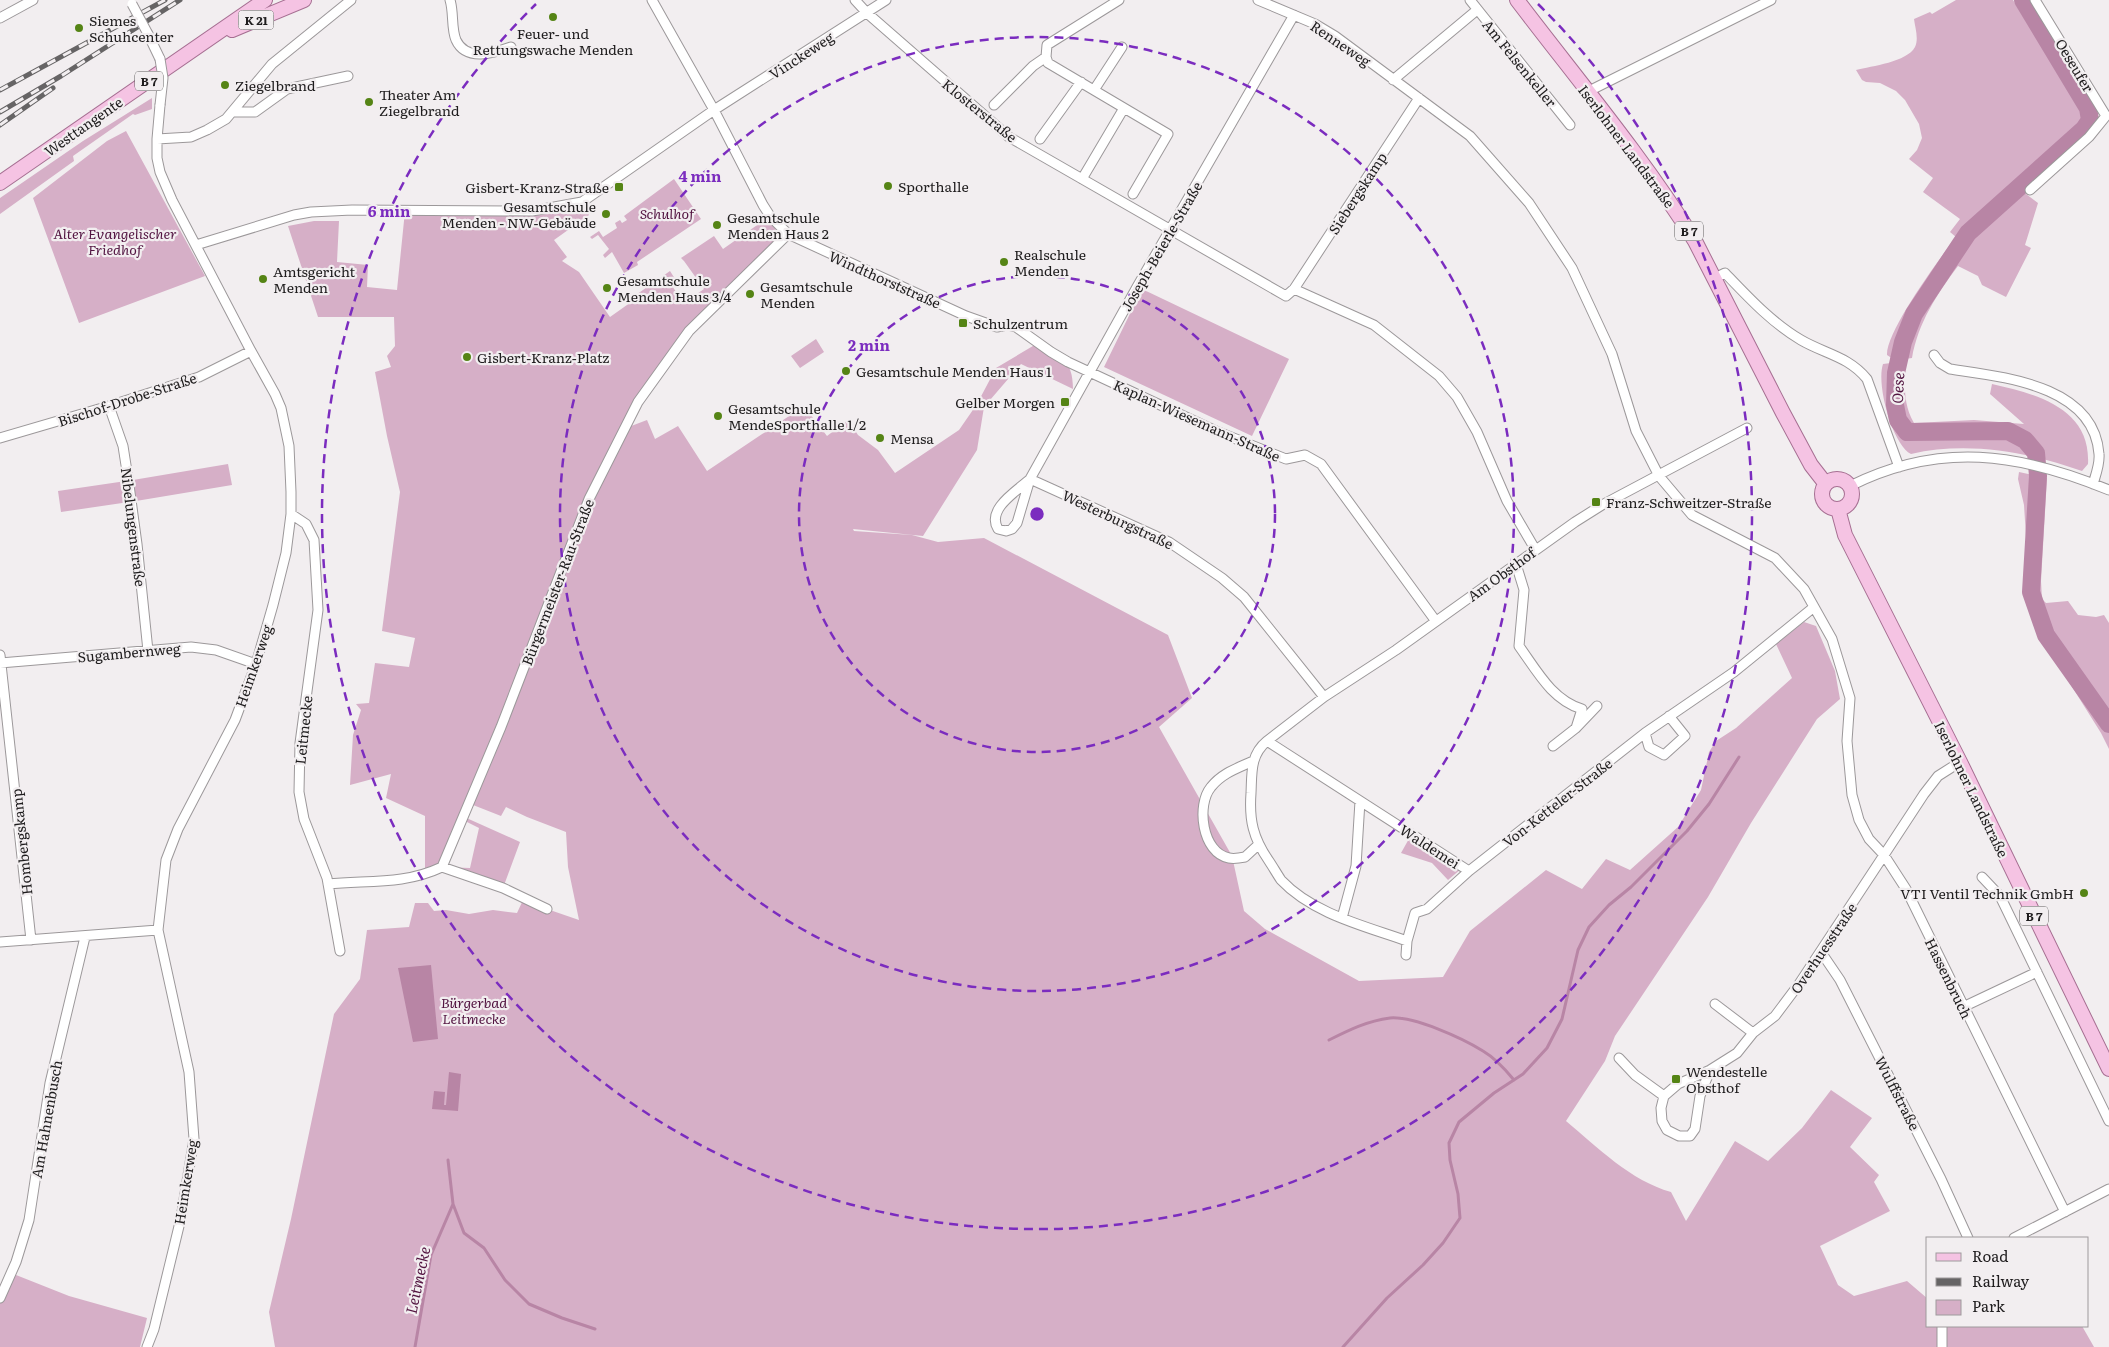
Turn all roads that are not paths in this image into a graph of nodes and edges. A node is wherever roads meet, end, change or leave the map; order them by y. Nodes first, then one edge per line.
1 (34, 0) edge
2 (265, 0) edge
3 (304, 0) edge
4 (351, 0) edge
5 (450, 0) edge
6 (652, 0) edge
7 (855, 0) edge
8 (886, 0) edge
9 (1119, 0) edge
10 (1258, 0) edge
11 (1470, 0) edge
12 (1517, 0) edge
13 (2035, 0) edge
14 (1768, 1) edge
15 (131, 2) edge
16 (1477, 10) junction
17 (867, 13) junction
18 (1294, 15) junction
19 (0, 18) edge
20 (208, 40) junction
21 (510, 47) dead end
22 (1122, 47) dead end
23 (1046, 57) junction
24 (348, 76) dead end
25 (1393, 80) junction
26 (1081, 82) junction
27 (1094, 90) junction
28 (1588, 92) junction
29 (1419, 98) junction
30 (994, 105) dead end
31 (1124, 108) junction
32 (714, 110) junction
33 (232, 112) junction
34 (2107, 114) edge
35 (1570, 125) dead end
36 (157, 139) junction
37 (1040, 139) dead end
38 (1082, 179) junction
39 (0, 183) edge
40 (2030, 190) dead end
41 (1133, 194) dead end
42 (1171, 230) junction
43 (788, 234) junction
44 (196, 246) junction
45 (1715, 278) junction
46 (1294, 289) junction
47 (251, 351) junction
48 (1934, 355) dead end
49 (1089, 372) junction
50 (109, 406) junction
51 (1747, 428) dead end
52 (0, 438) edge
53 (1898, 467) junction
54 (1659, 476) junction
55 (1030, 479) junction
56 (1825, 483) junction
57 (2094, 484) junction
58 (1850, 486) junction
59 (2109, 490) edge
60 (1838, 509) junction
61 (291, 514) junction
62 (1535, 549) junction
63 (1516, 564) junction
64 (1814, 607) junction
65 (1435, 620) junction
66 (148, 651) junction
67 (0, 655) edge
68 (0, 663) edge
69 (256, 664) junction
70 (1324, 697) junction
71 (1596, 706) dead end
72 (1669, 716) junction
73 (1576, 728) junction
74 (1645, 733) junction
75 (1267, 741) junction
76 (1552, 746) dead end
77 (1253, 761) junction
78 (1960, 762) junction
79 (1360, 801) junction
80 (1258, 845) junction
81 (1884, 855) junction
82 (442, 867) junction
83 (1468, 871) junction
84 (1982, 877) dead end
85 (328, 884) junction
86 (547, 909) dead end
87 (1342, 918) junction
88 (158, 930) junction
89 (85, 937) junction
90 (31, 940) junction
91 (1407, 941) junction
92 (0, 942) edge
93 (340, 951) dead end
94 (1821, 952) junction
95 (1406, 955) dead end
96 (2037, 972) junction
97 (1715, 1004) dead end
98 (1963, 1007) junction
99 (1753, 1033) junction
100 (1619, 1058) dead end
101 (2109, 1069) edge
102 (1710, 1070) junction
103 (1664, 1096) junction
104 (2109, 1121) edge
105 (2109, 1189) edge
106 (2065, 1212) junction
107 (1968, 1237) edge
108 (2016, 1237) edge
109 (0, 1298) edge
110 (1942, 1327) edge
111 (147, 1347) edge
112 (1942, 1347) edge

1 - 19 street
2 - 20 main road, Westtangente / B 7
3 - 20 main road, K 21
4 - 33 street
5 - 21 street
6 - 32 street, Windthorststraße
7 - 17 street, Klosterstraße
8 - 17 street, Vinckeweg
9 - 23 street
10 - 18 street, Renneweg
11 - 16 street, Am Felsenkeller
12 - 28 main road, Iserlohner Landstraße / B 7
13 - 34 street, Oeseufer
14 - 28 street
15 - 36 street, Heimkerweg, bridge
16 - 25 street
16 - 35 street, Am Felsenkeller
17 - 32 street, Vinckeweg
17 - 38 street, Klosterstraße
18 - 25 street, Renneweg
18 - 42 street, Joseph-Beierle-Straße
20 - 39 main road, Westtangente / B 7
22 - 27 street
23 - 26 street
23 - 30 street
24 - 33 street
25 - 29 street, Renneweg
26 - 27 street
26 - 37 street
27 - 31 street
28 - 45 main road, Iserlohner Landstraße / B 7
29 - 46 street, Siebergskamp
29 - 54 street, Renneweg
31 - 38 street
31 - 41 street
32 - 43 street, Windthorststraße
32 - 44 street
33 - 36 street
34 - 40 street, Oeseufer
36 - 44 street, Heimkerweg
38 - 42 street, Klosterstraße
42 - 46 street
42 - 49 street, Joseph-Beierle-Straße
43 - 49 street, Windthorststraße
43 - 82 street, Bürgermeister-Rau-Straße
44 - 47 street, Heimkerweg
45 - 53 street
45 - 56 main road, Iserlohner Landstraße / B 7
46 - 62 street
47 - 50 street, Bischof-Drobe-Straße
47 - 61 street, Heimkerweg
48 - 57 street
49 - 55 street, Joseph-Beierle-Straße
49 - 65 street, Kaplan-Wiesemann-Straße
50 - 52 street, Bischof-Drobe-Straße
50 - 66 street, Nibelungenstraße
51 - 54 street, Am Obsthof
53 - 57 street
53 - 58 street
54 - 62 street, Am Obsthof
54 - 64 street, Hassenbruch
55 - 55 street, Joseph-Beierle-Straße
55 - 70 street, Westerburgstraße
56 - 58 main road
56 - 60 main road
57 - 59 street
58 - 60 main road
60 - 78 main road, Iserlohner Landstraße / B 7
61 - 69 street, Heimkerweg
61 - 85 street, Leitmecke
62 - 63 street, Am Obsthof
63 - 65 street, Am Obsthof
63 - 73 street
64 - 72 street, Von-Ketteler-Straße
64 - 81 street, Hassenbruch
65 - 70 street, Am Obsthof
66 - 68 street, Sugambernweg
66 - 69 street, Sugambernweg
67 - 68 street, Hombergskamp
68 - 90 street, Hombergskamp
69 - 88 street, Heimkerweg
70 - 75 street, Am Obsthof
71 - 73 street
72 - 74 street, Von-Ketteler-Straße
72 - 74 street
73 - 76 street
74 - 83 street, Von-Ketteler-Straße
75 - 77 street
75 - 79 street, Waldemei
77 - 80 street
77 - 80 street
78 - 81 street
78 - 101 main road, Iserlohner Landstraße / B 7
79 - 83 street, Waldemei
79 - 87 street
80 - 87 street
81 - 94 street, Overhuesstraße
81 - 98 street, Hassenbruch
82 - 85 street
82 - 86 street
83 - 91 street, Waldemei
84 - 96 street
85 - 93 street, Leitmecke
87 - 91 street
88 - 89 street
88 - 111 street, Heimkerweg
89 - 90 street
89 - 109 street, Am Hahnenbusch
90 - 92 street
91 - 95 street, Waldemei
94 - 99 street, Overhuesstraße
94 - 107 street, Wulffstraße
96 - 98 street
96 - 104 street
97 - 99 street
98 - 106 street, Hassenbruch
99 - 102 street, Overhuesstraße
100 - 103 street
102 - 103 street, Overhuesstraße
102 - 103 street
105 - 106 street
106 - 108 street
110 - 112 street

